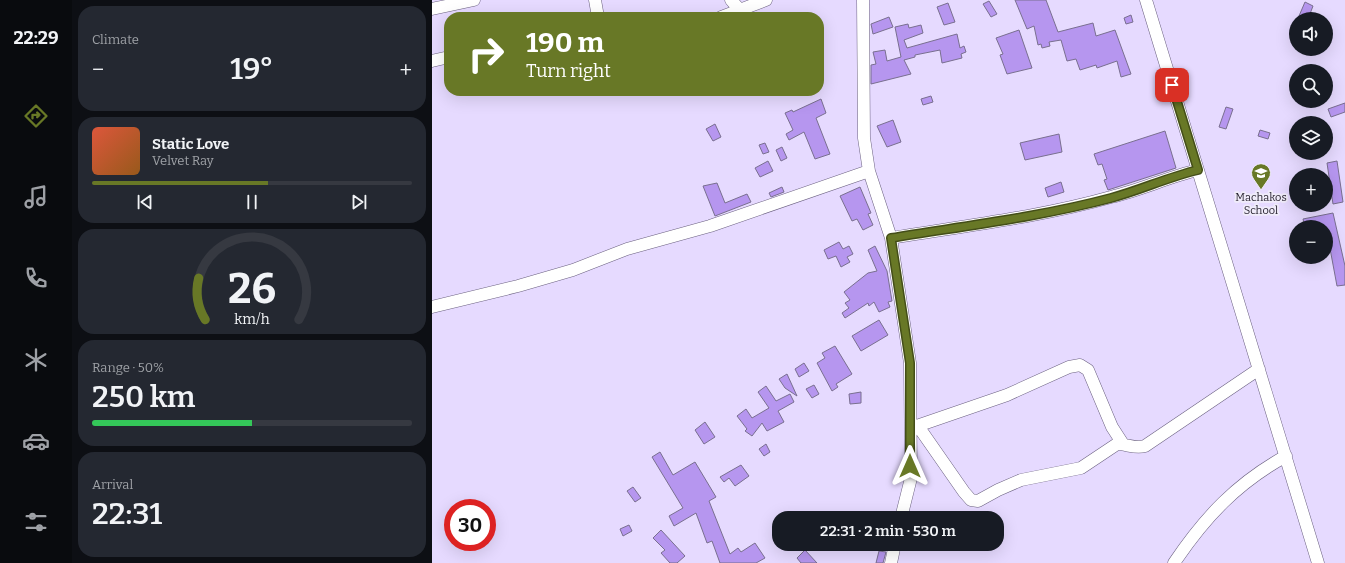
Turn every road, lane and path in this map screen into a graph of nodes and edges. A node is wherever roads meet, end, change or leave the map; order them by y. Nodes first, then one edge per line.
1 (474, 0) edge
2 (595, 0) edge
3 (731, 0) edge
4 (766, 0) edge
5 (863, 0) edge
6 (1146, 0) edge
7 (432, 9) edge
8 (740, 10) junction
9 (597, 12) edge
10 (735, 12) edge
11 (444, 58) edge
12 (432, 61) edge
13 (1198, 170) junction
14 (870, 171) junction
15 (891, 238) junction
16 (432, 307) edge
17 (1259, 369) junction
18 (914, 428) junction
19 (1124, 444) junction
20 (1286, 456) junction
21 (903, 511) edge
22 (893, 551) edge
23 (890, 563) edge
24 (1174, 563) edge
25 (1318, 563) edge

1 - 7 street
2 - 9 street
3 - 8 street
4 - 8 street
5 - 14 street
6 - 13 street
8 - 10 street
11 - 12 street
13 - 15 street
13 - 17 street
14 - 15 street
14 - 16 street
15 - 18 street
17 - 19 street
17 - 20 street
18 - 19 street
18 - 19 street
18 - 21 street
20 - 24 street
20 - 25 street
22 - 23 street

